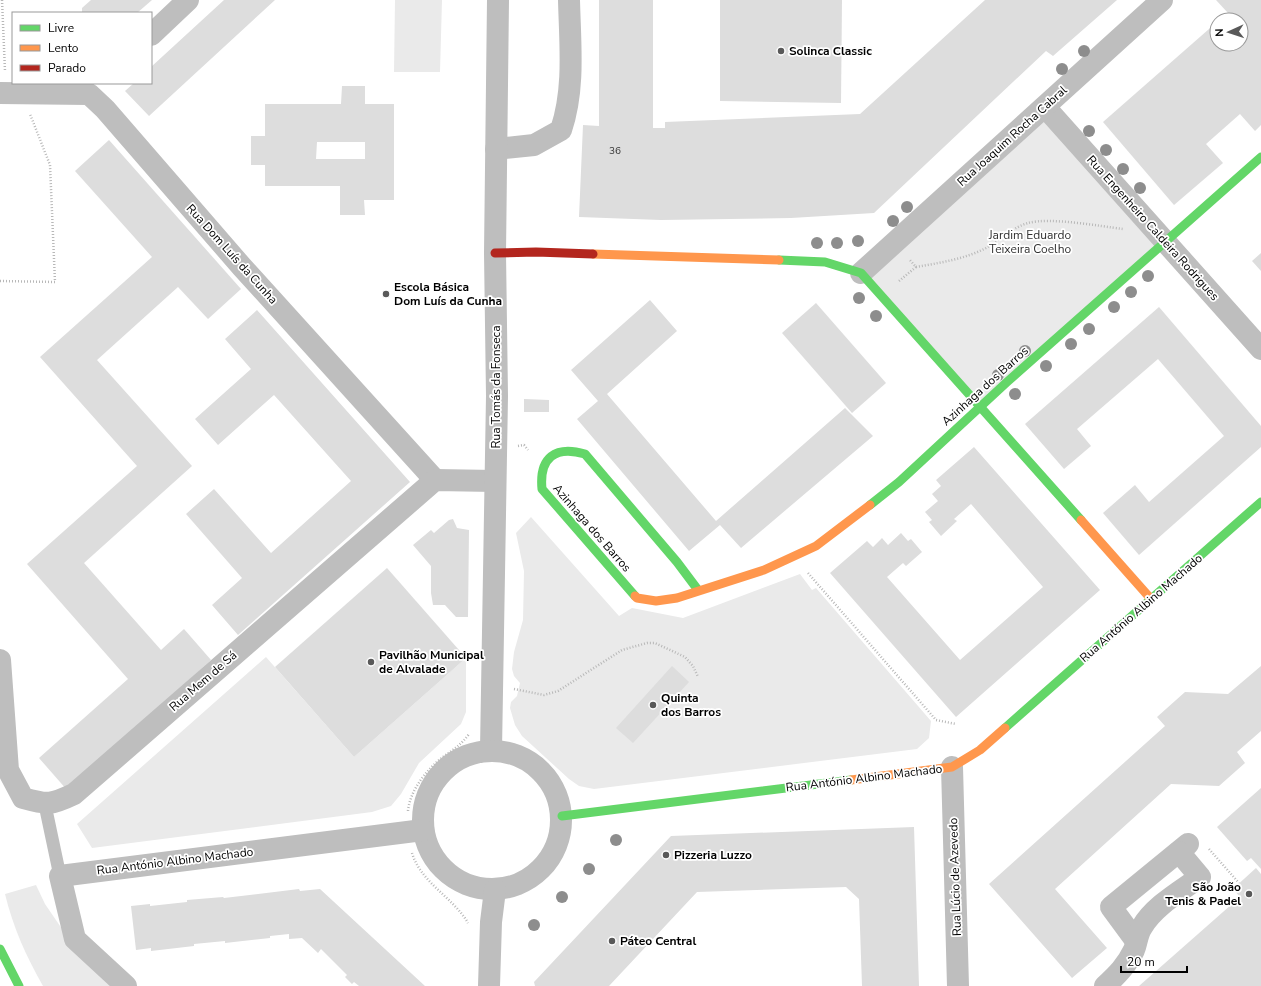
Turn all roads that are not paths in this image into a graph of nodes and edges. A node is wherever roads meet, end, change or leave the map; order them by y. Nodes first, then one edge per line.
1 (188, 0) edge
2 (498, 0) edge
3 (569, 0) edge
4 (1162, 0) edge
5 (152, 34) edge
6 (3, 84) edge
7 (94, 88) edge
8 (1045, 106) junction
9 (496, 149) junction
10 (1261, 157) edge
11 (1166, 242) junction
12 (495, 253) junction
13 (862, 273) junction
14 (1261, 349) edge
15 (979, 407) junction
16 (435, 480) junction
17 (495, 481) junction
18 (1261, 502) edge
19 (698, 590) junction
20 (1150, 599) junction
21 (0, 660) edge
22 (491, 750) junction
23 (952, 767) junction
24 (45, 805) junction
25 (562, 816) junction
26 (415, 831) junction
27 (60, 876) junction
28 (495, 890) junction
29 (1136, 941) junction
30 (0, 949) edge
31 (19, 986) edge
32 (126, 986) edge
33 (489, 986) edge
34 (958, 986) edge
35 (1105, 986) edge

1 - 5 street
2 - 9 street, Rua Tomás da Fonseca
3 - 9 street
4 - 8 street, Rua Joaquim Rocha Cabral
6 - 7 street, Rua Dom Luís da Cunha
7 - 16 street, Rua Dom Luís da Cunha
8 - 11 street, Rua Engenheiro Caldeira Rodrigues
8 - 13 street, Rua Joaquim Rocha Cabral
9 - 12 street, Rua Tomás da Fonseca
10 - 11 main road, Azinhaga dos Barros
11 - 14 street, Rua Engenheiro Caldeira Rodrigues
11 - 15 main road, Azinhaga dos Barros
12 - 13 main road
12 - 17 street, Rua Tomás da Fonseca
13 - 15 main road
15 - 19 main road, Azinhaga dos Barros
15 - 20 main road
16 - 17 street
16 - 24 street, Rua Mem de Sá
17 - 22 street, Rua Tomás da Fonseca
18 - 20 main road, Rua António Albino Machado
19 - 19 main road, Azinhaga dos Barros
20 - 23 main road, Rua António Albino Machado
21 - 24 street
22 - 25 street
22 - 26 street
23 - 25 main road, Rua António Albino Machado
23 - 34 street, Rua Lúcio de Azevedo
24 - 27 lane
25 - 28 street
26 - 27 street, Rua António Albino Machado
26 - 28 street
27 - 32 street
28 - 33 street
29 - 29 street
29 - 35 street
30 - 31 main road

